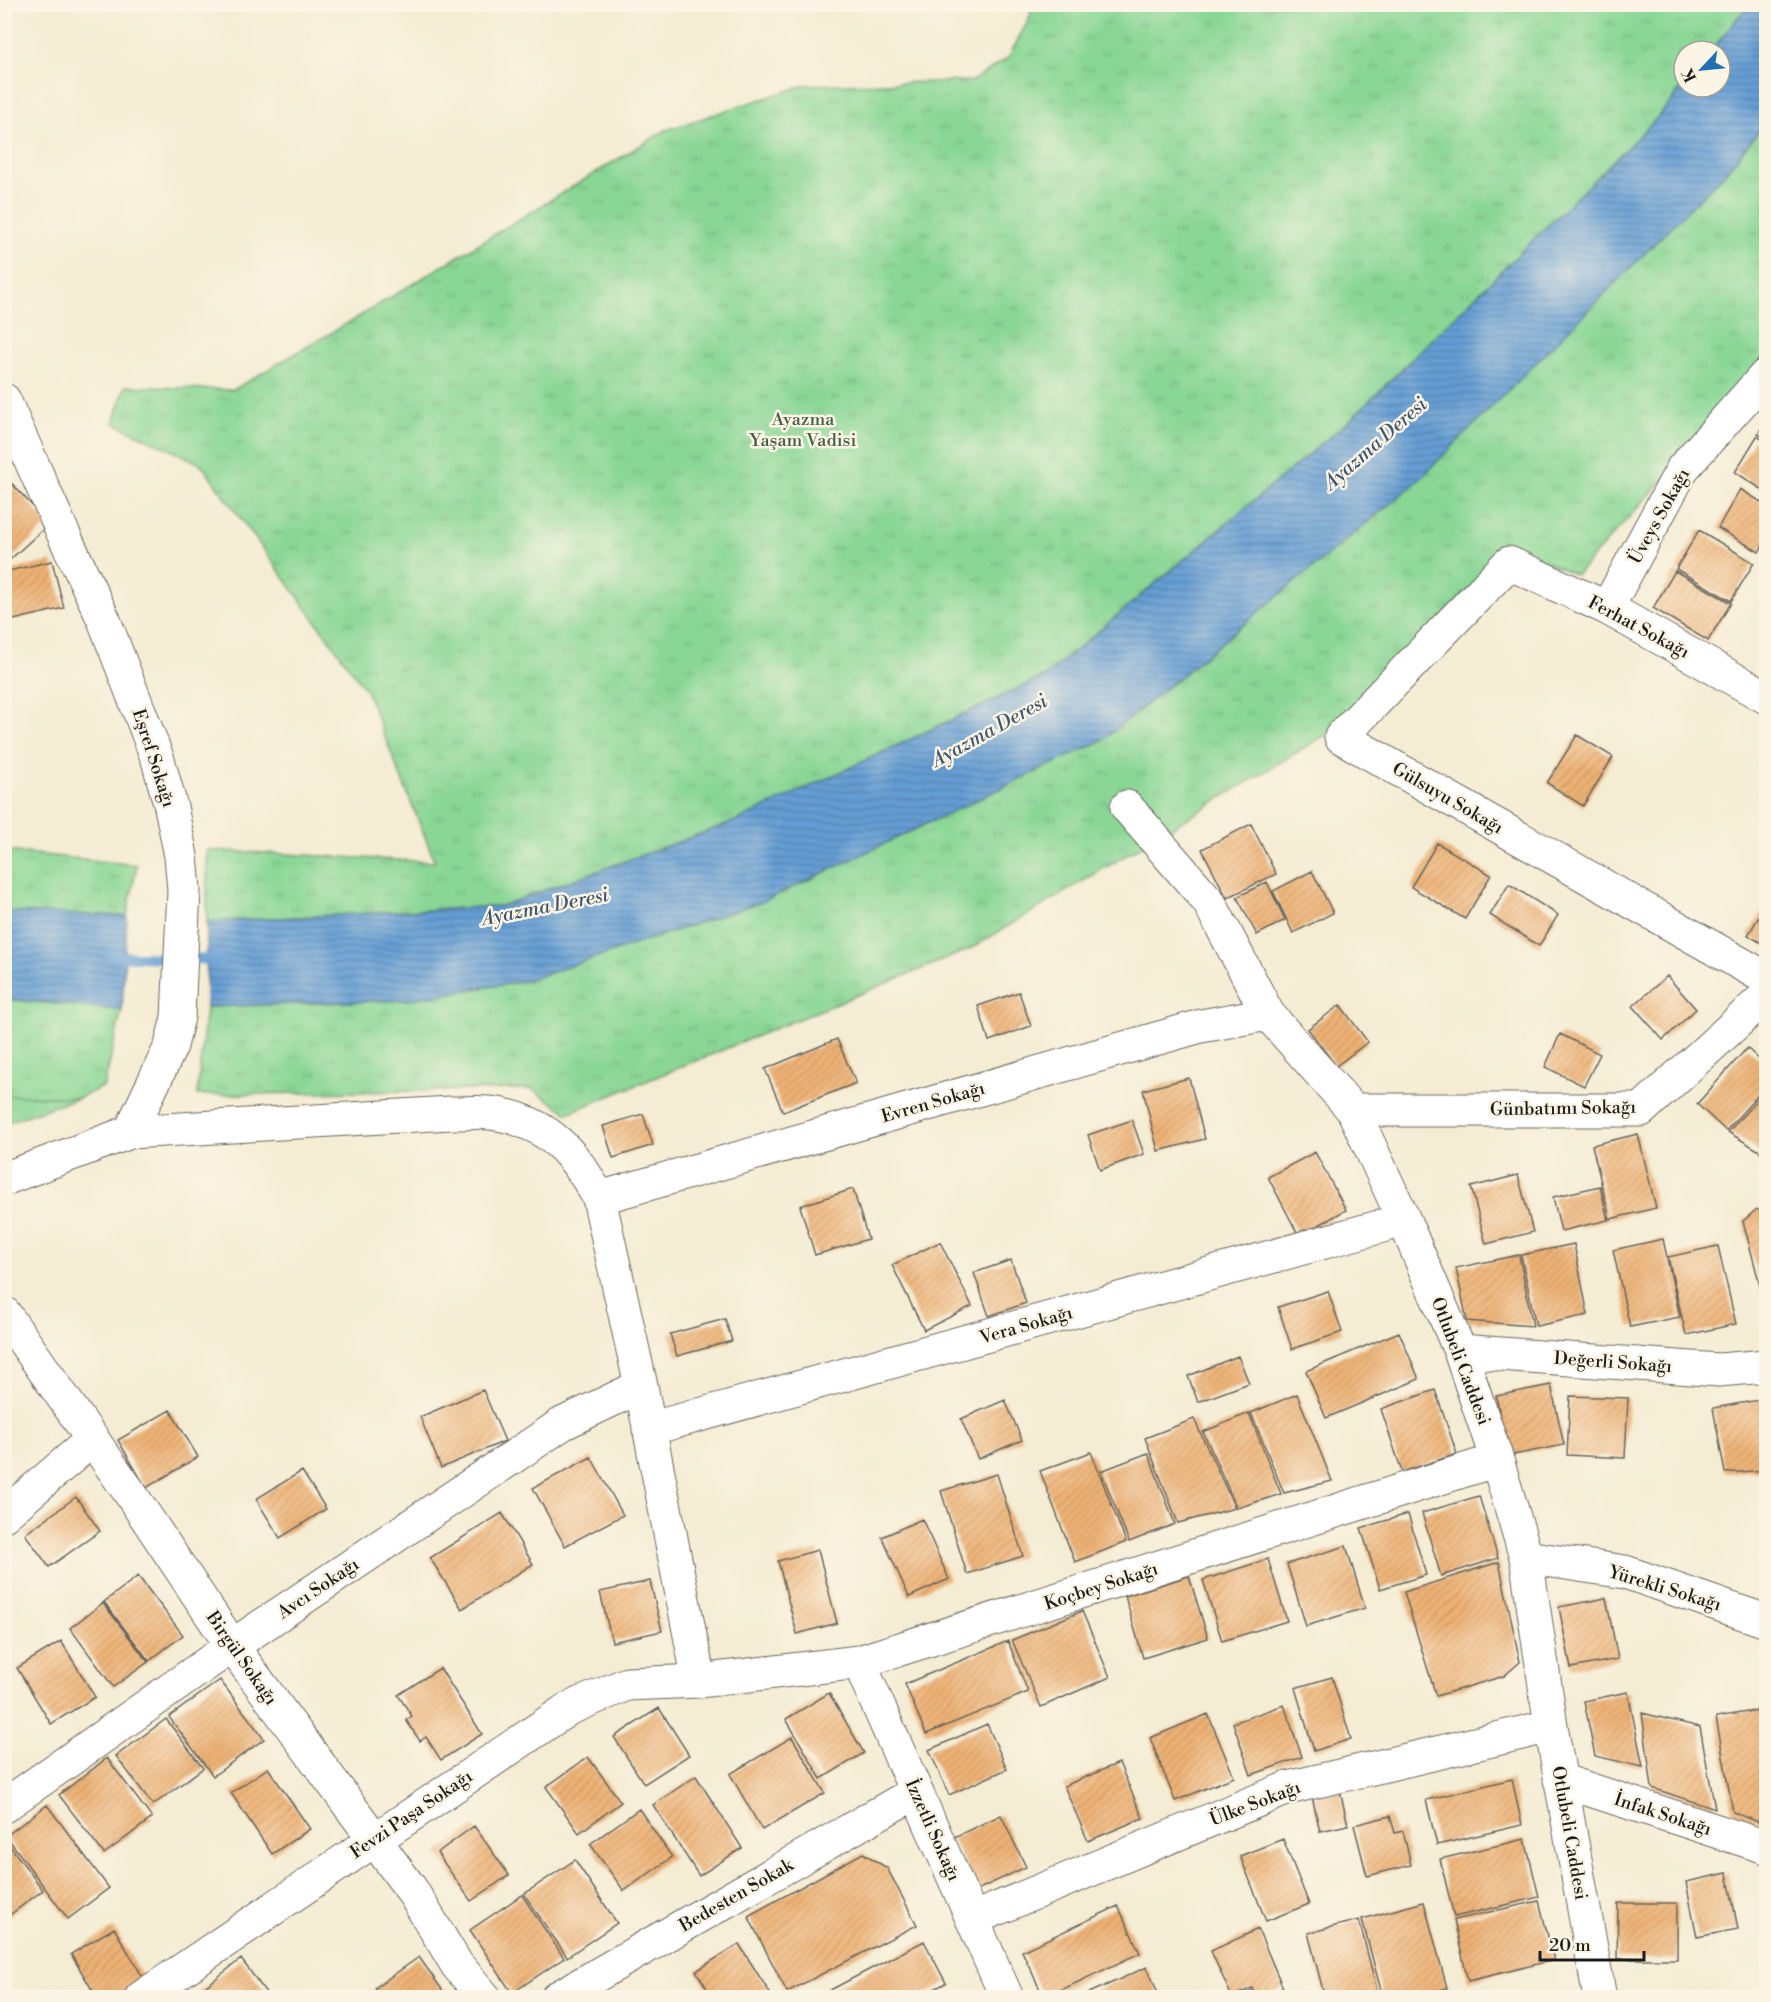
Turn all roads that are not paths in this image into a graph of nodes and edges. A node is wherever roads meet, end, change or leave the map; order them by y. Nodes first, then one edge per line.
1 (1767, 375) edge
2 (4, 400) edge
3 (1509, 563) joint
4 (1607, 608) junction
5 (1766, 696) edge
6 (1127, 807) dead end
7 (1767, 978) edge
8 (1767, 996) edge
9 (1268, 1014) junction
10 (1353, 1110) junction
11 (130, 1132) junction
12 (4, 1179) edge
13 (599, 1198) junction
14 (1404, 1220) junction
15 (4, 1313) edge
16 (1460, 1351) junction
17 (1767, 1365) edge
18 (640, 1386) junction
19 (649, 1430) junction
20 (93, 1439) junction
21 (1497, 1460) junction
22 (4, 1515) edge
23 (1526, 1557) junction
24 (1767, 1621) edge
25 (232, 1646) junction
26 (859, 1662) junction
27 (699, 1681) junction
28 (1551, 1726) junction
29 (1560, 1780) junction
30 (916, 1792) junction
31 (4, 1806) edge
32 (374, 1839) junction
33 (1767, 1847) edge
34 (972, 1919) junction
35 (141, 1998) edge
36 (485, 1998) edge
37 (557, 1998) edge
38 (1007, 1998) edge
39 (1600, 1998) edge

1 - 4 street, Üveys Sokağı
2 - 11 street, Eşref Sokağı
3 - 4 street, Ferhat Sokağı
3 - 7 street, Gülsuyu Sokağı
4 - 5 street, Ferhat Sokağı
6 - 9 street, Otlubeli Caddesi
8 - 10 street, Günbatımı Sokağı
9 - 10 street, Otlubeli Caddesi
9 - 13 street, Evren Sokağı
10 - 14 street, Otlubeli Caddesi
11 - 12 street
11 - 13 street
13 - 18 street
14 - 16 street, Otlubeli Caddesi
14 - 19 street, Vera Sokağı
15 - 20 street, Birgül Sokağı
16 - 17 street, Değerli Sokağı
16 - 21 street, Otlubeli Caddesi
18 - 19 street
18 - 25 street, Avcı Sokağı
19 - 27 street
20 - 22 street
20 - 25 street, Birgül Sokağı
21 - 23 street, Otlubeli Caddesi
21 - 26 street, Koçbey Sokağı
23 - 24 street, Yürekli Sokağı
23 - 28 street, Otlubeli Caddesi
25 - 31 street, Avcı Sokağı
25 - 32 street, Birgül Sokağı
26 - 27 street, Koçbey Sokağı
26 - 30 street, İzzetli Sokağı
27 - 32 street, Fevzi Paşa Sokağı
28 - 29 street, Otlubeli Caddesi
28 - 34 street, Ülke Sokağı
29 - 33 street, İnfak Sokağı
29 - 39 street, Otlubeli Caddesi
30 - 34 street, İzzetli Sokağı
30 - 37 street, Bedesten Sokak
32 - 35 street, Fevzi Paşa Sokağı
32 - 36 street, Birgül Sokağı
34 - 38 street, İzzetli Sokağı

